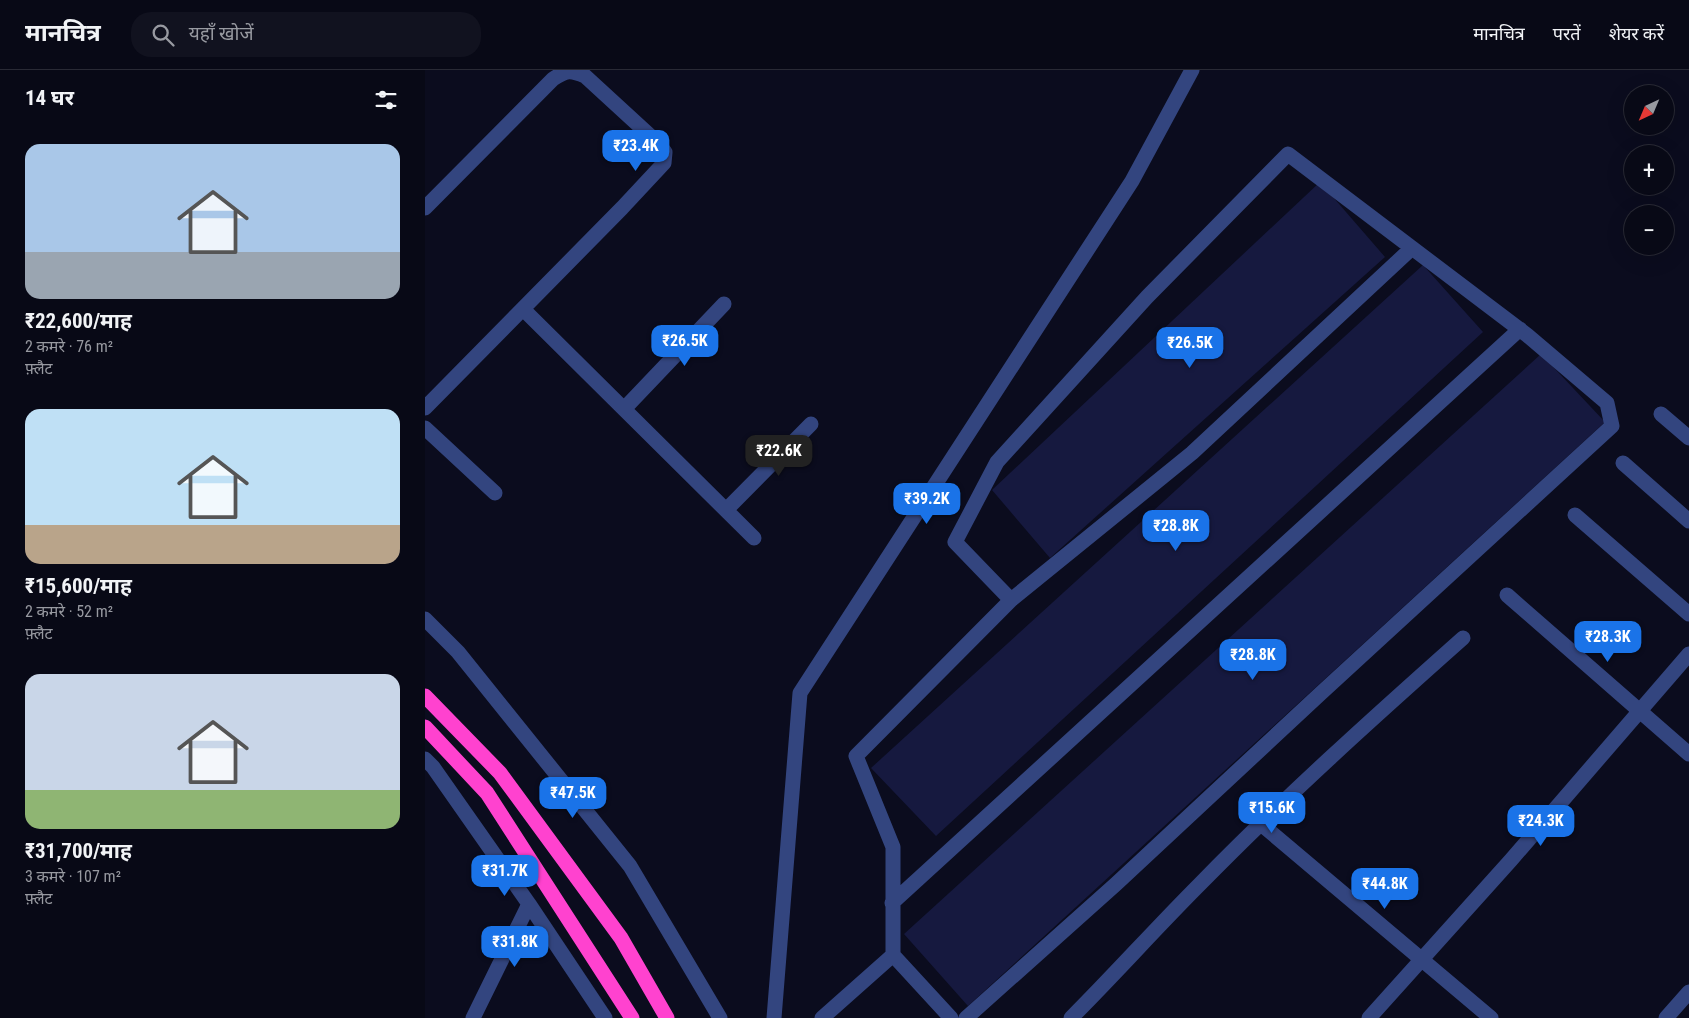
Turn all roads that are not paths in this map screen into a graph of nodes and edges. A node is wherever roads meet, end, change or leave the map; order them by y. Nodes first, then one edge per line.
1 (1192, 70) edge
2 (425, 208) edge
3 (1412, 248) junction
4 (724, 304) dead end
5 (523, 309) junction
6 (1520, 330) junction
7 (425, 408) edge
8 (624, 409) junction
9 (1661, 414) dead end
10 (811, 424) dead end
11 (425, 428) edge
12 (1689, 438) edge
13 (1623, 463) dead end
14 (495, 493) dead end
15 (726, 510) junction
16 (1575, 515) dead end
17 (1689, 521) edge
18 (754, 538) dead end
19 (1507, 595) dead end
20 (1011, 600) junction
21 (1689, 614) edge
22 (425, 619) edge
23 (1463, 638) dead end
24 (1689, 654) edge
25 (425, 696) edge
26 (1639, 711) junction
27 (425, 727) edge
28 (1689, 754) edge
29 (425, 759) edge
30 (1261, 824) junction
31 (529, 904) junction
32 (893, 904) junction
33 (893, 955) junction
34 (1421, 960) junction
35 (1689, 992) edge
36 (473, 1018) edge
37 (605, 1018) edge
38 (631, 1018) edge
39 (667, 1018) edge
40 (720, 1018) edge
41 (774, 1018) edge
42 (822, 1018) edge
43 (951, 1018) edge
44 (966, 1018) edge
45 (1071, 1018) edge
46 (1369, 1018) edge
47 (1491, 1018) edge
48 (1666, 1018) edge

1 - 41 street
2 - 5 street
3 - 6 street
3 - 20 street
3 - 20 street
4 - 8 street
5 - 7 street
5 - 8 street
6 - 32 street
6 - 44 street
8 - 15 street
9 - 12 street
10 - 15 street
11 - 14 street
13 - 17 street
15 - 18 street
16 - 21 street
19 - 26 street
20 - 32 street
22 - 40 street
23 - 30 street
24 - 26 street
25 - 39 highway
26 - 28 street
26 - 34 street
27 - 38 highway
29 - 31 street
30 - 34 street
30 - 45 street
31 - 36 street
31 - 37 street
32 - 33 street
33 - 42 street
33 - 43 street
34 - 46 street
34 - 47 street
35 - 48 street

